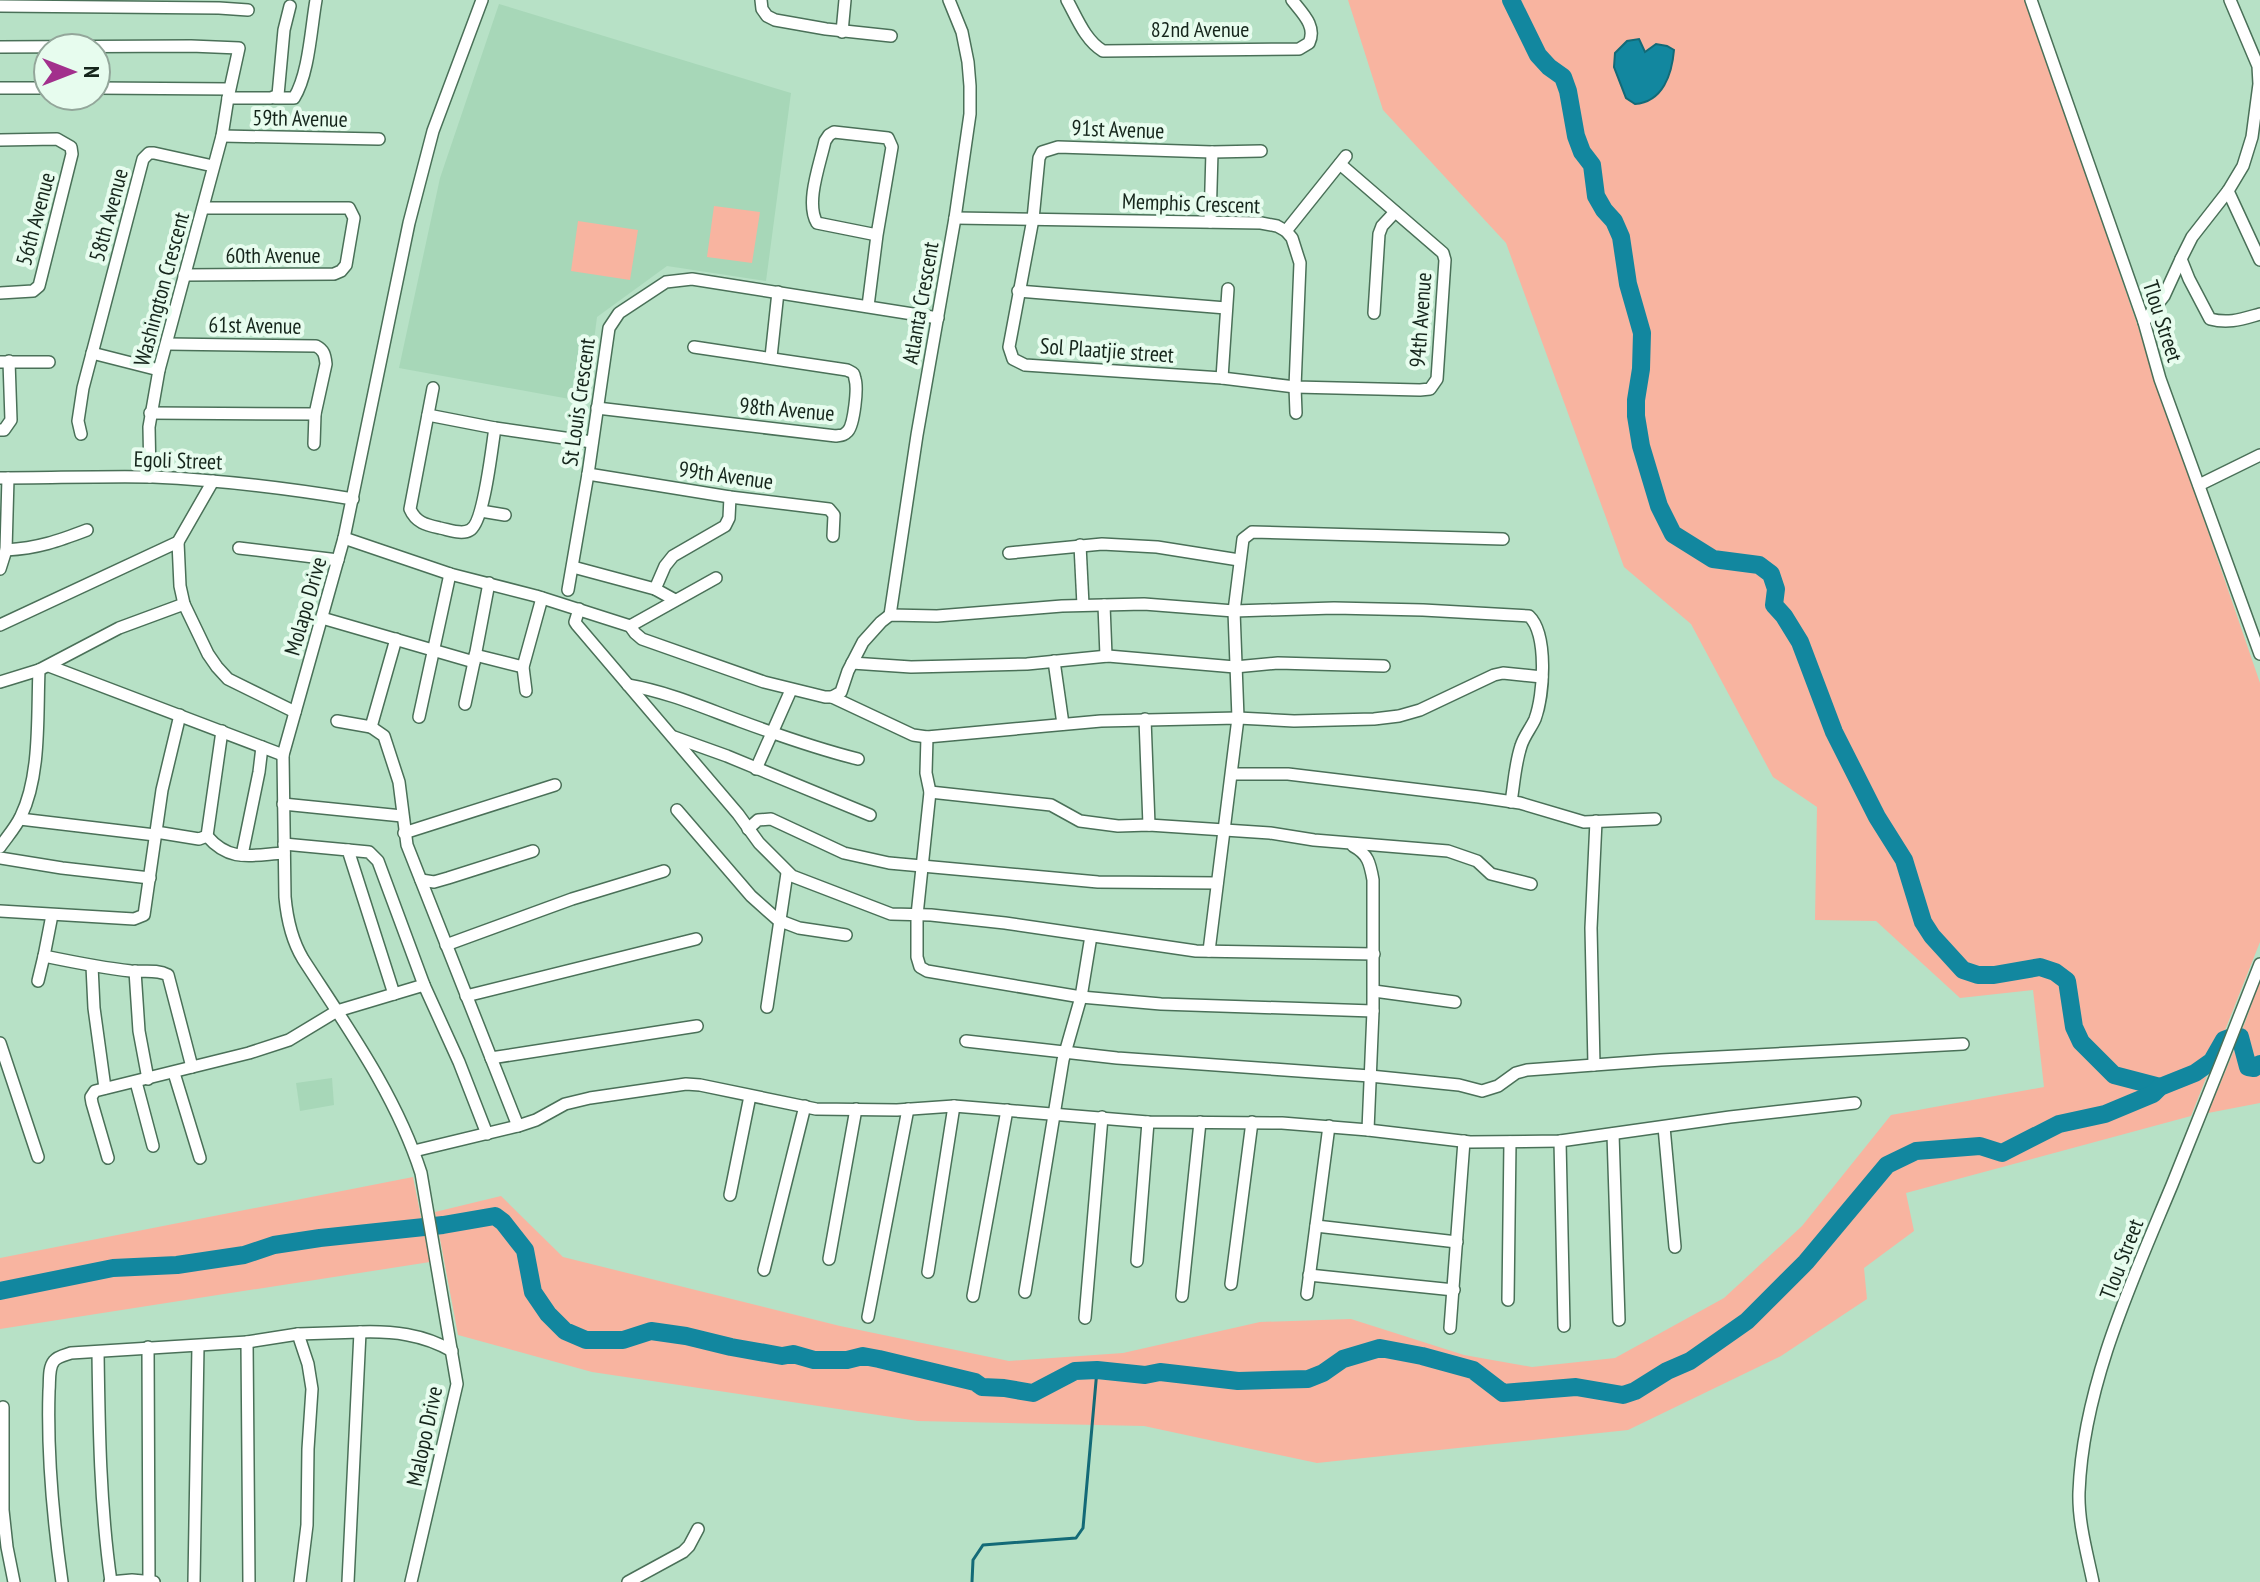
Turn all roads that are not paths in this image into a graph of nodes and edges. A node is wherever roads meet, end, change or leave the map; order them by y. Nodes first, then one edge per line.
1 (316, 0) edge
2 (482, 0) edge
3 (761, 0) edge
4 (845, 0) edge
5 (949, 0) edge
6 (1067, 0) edge
7 (1292, 0) edge
8 (2031, 0) edge
9 (2230, 0) edge
10 (0, 6) edge
11 (290, 6) dead end
12 (248, 10) dead end
13 (842, 32) junction
14 (891, 36) dead end
15 (0, 47) edge
16 (2259, 65) edge
17 (2259, 85) edge
18 (0, 88) edge
19 (32, 88) edge
20 (112, 89) edge
21 (228, 94) junction
22 (275, 98) junction
23 (222, 136) junction
24 (379, 139) dead end
25 (0, 140) edge
26 (1261, 151) dead end
27 (1212, 152) junction
28 (213, 166) junction
29 (2228, 191) junction
30 (203, 208) junction
31 (1395, 212) junction
32 (955, 218) junction
33 (1033, 219) junction
34 (1210, 222) junction
35 (1286, 231) junction
36 (877, 235) junction
37 (2181, 259) junction
38 (2260, 260) edge
39 (184, 275) junction
40 (1228, 289) dead end
41 (1018, 291) junction
42 (778, 292) junction
43 (0, 293) edge
44 (868, 306) junction
45 (1226, 308) junction
46 (1374, 313) dead end
47 (2260, 314) edge
48 (938, 318) junction
49 (2144, 322) junction
50 (167, 344) junction
51 (694, 347) dead end
52 (92, 353) junction
53 (771, 357) junction
54 (5, 361) edge
55 (49, 362) dead end
56 (159, 370) junction
57 (1222, 378) junction
58 (1295, 387) junction
59 (433, 388) dead end
60 (597, 408) junction
61 (150, 413) junction
62 (1296, 413) dead end
63 (315, 414) junction
64 (428, 415) junction
65 (495, 428) junction
66 (0, 430) edge
67 (81, 434) dead end
68 (592, 442) junction
69 (314, 444) dead end
70 (2260, 455) edge
71 (588, 474) junction
72 (150, 477) junction
73 (4, 478) edge
74 (213, 481) junction
75 (2199, 485) junction
76 (730, 497) junction
77 (353, 499) junction
78 (481, 511) junction
79 (505, 515) dead end
80 (87, 530) dead end
81 (833, 536) dead end
82 (344, 538) junction
83 (1503, 539) dead end
84 (178, 542) junction
85 (1080, 545) junction
86 (239, 548) dead end
87 (6, 550) junction
88 (1009, 553) dead end
89 (338, 560) junction
90 (1239, 560) junction
91 (2, 566) edge
92 (573, 567) junction
93 (450, 574) junction
94 (716, 578) dead end
95 (489, 583) junction
96 (655, 589) junction
97 (568, 590) dead end
98 (542, 598) junction
99 (675, 600) junction
100 (184, 604) junction
101 (1083, 605) junction
102 (1104, 605) junction
103 (579, 609) junction
104 (1234, 611) junction
105 (890, 615) junction
106 (322, 618) junction
107 (0, 625) edge
108 (630, 626) junction
109 (396, 639) junction
110 (433, 650) junction
111 (2260, 654) edge
112 (1106, 656) junction
113 (474, 659) junction
114 (1054, 661) junction
115 (852, 663) junction
116 (1384, 666) dead end
117 (523, 667) junction
118 (1235, 667) junction
119 (44, 668) junction
120 (1542, 677) junction
121 (0, 682) edge
122 (628, 685) junction
123 (791, 690) junction
124 (526, 691) dead end
125 (832, 697) junction
126 (465, 704) dead end
127 (295, 712) junction
128 (180, 715) junction
129 (419, 717) dead end
130 (1238, 718) junction
131 (1145, 719) junction
132 (337, 721) dead end
133 (1063, 724) junction
134 (371, 727) junction
135 (222, 731) junction
136 (772, 732) junction
137 (672, 736) junction
138 (927, 737) junction
139 (262, 747) junction
140 (283, 755) junction
141 (858, 759) dead end
142 (756, 769) junction
143 (1232, 774) junction
144 (555, 785) dead end
145 (930, 792) junction
146 (1511, 802) junction
147 (283, 804) junction
148 (677, 810) dead end
149 (870, 815) dead end
150 (402, 816) junction
151 (20, 819) junction
152 (1655, 819) dead end
153 (1596, 821) junction
154 (1149, 825) junction
155 (748, 829) junction
156 (1225, 829) junction
157 (156, 833) junction
158 (404, 833) junction
159 (207, 836) junction
160 (1349, 844) junction
161 (0, 847) edge
162 (284, 849) junction
163 (348, 850) junction
164 (533, 851) dead end
165 (242, 855) junction
166 (0, 858) edge
167 (922, 866) junction
168 (664, 871) dead end
169 (787, 873) junction
170 (150, 878) junction
171 (421, 880) junction
172 (1217, 883) junction
173 (1531, 884) dead end
174 (0, 911) edge
175 (52, 915) junction
176 (917, 915) junction
177 (778, 920) junction
178 (846, 935) dead end
179 (1091, 936) junction
180 (696, 939) dead end
181 (446, 945) junction
182 (1209, 951) junction
183 (1374, 954) junction
184 (44, 956) junction
185 (2260, 964) edge
186 (92, 966) junction
187 (135, 971) junction
188 (38, 981) dead end
189 (424, 985) junction
190 (1374, 991) junction
191 (394, 994) junction
192 (466, 996) junction
193 (1081, 997) junction
194 (1455, 1002) dead end
195 (767, 1007) dead end
196 (337, 1011) junction
197 (1373, 1011) junction
198 (697, 1026) dead end
199 (966, 1041) dead end
200 (0, 1043) edge
201 (1963, 1044) dead end
202 (1066, 1051) junction
203 (491, 1058) junction
204 (1594, 1065) junction
205 (192, 1067) junction
206 (174, 1073) junction
207 (1370, 1076) junction
208 (142, 1080) junction
209 (105, 1088) junction
210 (750, 1096) junction
211 (1855, 1103) dead end
212 (805, 1106) junction
213 (954, 1106) junction
214 (856, 1109) junction
215 (908, 1109) junction
216 (1007, 1110) junction
217 (1056, 1113) junction
218 (1102, 1117) junction
219 (1148, 1122) junction
220 (1200, 1122) junction
221 (1252, 1122) junction
222 (518, 1126) junction
223 (1329, 1126) junction
224 (1664, 1127) junction
225 (1368, 1130) junction
226 (487, 1134) junction
227 (1613, 1134) junction
228 (1464, 1141) junction
229 (1560, 1141) junction
230 (1510, 1142) junction
231 (153, 1146) dead end
232 (414, 1151) junction
233 (38, 1157) dead end
234 (108, 1158) dead end
235 (200, 1158) dead end
236 (730, 1195) dead end
237 (426, 1203) joint
238 (1316, 1226) junction
239 (1457, 1242) junction
240 (1675, 1247) dead end
241 (829, 1259) dead end
242 (1137, 1261) dead end
243 (764, 1270) dead end
244 (928, 1272) dead end
245 (1309, 1275) junction
246 (1231, 1284) dead end
247 (1454, 1290) junction
248 (1025, 1292) dead end
249 (1307, 1294) dead end
250 (973, 1296) dead end
251 (1182, 1296) dead end
252 (1508, 1300) dead end
253 (868, 1317) dead end
254 (1085, 1318) dead end
255 (1619, 1320) dead end
256 (1564, 1326) dead end
257 (1450, 1328) dead end
258 (360, 1332) junction
259 (298, 1334) junction
260 (247, 1342) junction
261 (198, 1346) junction
262 (148, 1347) junction
263 (452, 1351) junction
264 (98, 1352) junction
265 (3, 1407) dead end
266 (698, 1529) dead end
267 (14, 1582) edge
268 (62, 1582) edge
269 (111, 1582) edge
270 (152, 1582) edge
271 (194, 1582) edge
272 (249, 1582) edge
273 (300, 1582) edge
274 (348, 1582) edge
275 (411, 1582) edge
276 (628, 1582) edge
277 (2093, 1582) edge

1 - 22 street
2 - 77 street, Molapo Drive
3 - 13 street
4 - 13 street
5 - 32 street, Atlanta Crescent
6 - 7 street, 82nd Avenue
8 - 49 street, Tlou Street
9 - 16 street
10 - 12 street
11 - 22 street
13 - 14 street
15 - 21 street, Washington Crescent
16 - 17 street
17 - 29 street
18 - 19 street
20 - 21 street
21 - 22 street
21 - 23 street, Washington Crescent
23 - 24 street, 59th Avenue
23 - 28 street, Washington Crescent
25 - 43 street, 56th Avenue
26 - 27 street, 91st Avenue
27 - 33 street, 91st Avenue
27 - 34 street
28 - 30 street, Washington Crescent
28 - 52 street, 58th Avenue
29 - 37 street
29 - 38 street
30 - 39 street, Washington Crescent
30 - 39 street, 60th Avenue
31 - 35 street, 94th Avenue
31 - 46 street
31 - 58 street, 94th Avenue
32 - 33 street, Memphis Crescent
32 - 48 street, Atlanta Crescent
33 - 34 street, Memphis Crescent
33 - 41 street, Sol Plaatjie street
34 - 35 street, Memphis Crescent
35 - 58 street, Memphis Crescent
36 - 36 street
36 - 44 street
37 - 47 street
37 - 49 street
39 - 50 street, Washington Crescent
40 - 45 street
41 - 45 street
41 - 57 street, Sol Plaatjie street
42 - 44 street, St Louis Crescent
42 - 53 street
42 - 60 street, St Louis Crescent
44 - 48 street, St Louis Crescent
45 - 57 street
48 - 105 street, Atlanta Crescent
49 - 75 street, Tlou Street
50 - 56 street, Washington Crescent
50 - 63 street, 61st Avenue
51 - 53 street, 98th Avenue
52 - 56 street
52 - 67 street, 58th Avenue
53 - 60 street, 98th Avenue
54 - 55 street
54 - 66 street
56 - 61 street, Washington Crescent
57 - 58 street, Sol Plaatjie street
58 - 62 street, Memphis Crescent
59 - 64 street
60 - 68 street, St Louis Crescent
61 - 63 street
61 - 72 street, Washington Crescent
63 - 69 street, 61st Avenue
64 - 65 street
64 - 78 street
65 - 68 street
65 - 78 street
68 - 71 street, St Louis Crescent
70 - 75 street
71 - 76 street, 99th Avenue
71 - 92 street, St Louis Crescent
72 - 73 street, Egoli Street
72 - 74 street, Egoli Street
73 - 87 street
74 - 77 street, Egoli Street
74 - 84 street
75 - 111 street, Tlou Street
76 - 81 street, 99th Avenue
76 - 96 street
77 - 82 street, Molapo Drive
78 - 79 street
80 - 87 street
82 - 89 street, Molapo Drive
82 - 93 street
83 - 90 street
84 - 100 street
84 - 107 street
85 - 88 street
85 - 90 street
85 - 101 street
86 - 89 street
87 - 91 street
89 - 106 street, Molapo Drive
90 - 104 street
92 - 96 street
92 - 97 street, St Louis Crescent
93 - 95 street
93 - 110 street
94 - 99 street
95 - 98 street
95 - 113 street
96 - 99 street
98 - 103 street
98 - 117 street
99 - 108 street
100 - 119 street
100 - 127 street
101 - 102 street
101 - 105 street
102 - 104 street
102 - 112 street
103 - 108 street
103 - 122 street
104 - 118 street
104 - 120 street
105 - 115 street
106 - 109 street
106 - 127 street, Molapo Drive
108 - 123 street
109 - 110 street
109 - 134 street
110 - 113 street
110 - 129 street
112 - 114 street
112 - 118 street
113 - 117 street
113 - 126 street
114 - 115 street
114 - 133 street
115 - 125 street
116 - 118 street
117 - 124 street
118 - 130 street
119 - 121 street
119 - 128 street
119 - 151 street
120 - 130 street
120 - 146 street
122 - 136 street
122 - 137 street
123 - 125 street
123 - 136 street
125 - 138 street
127 - 140 street, Molapo Drive
128 - 135 street
128 - 157 street
130 - 131 street
130 - 143 street
131 - 133 street
131 - 154 street
132 - 134 street
133 - 138 street
134 - 150 street
135 - 139 street
135 - 159 street
136 - 141 street
136 - 142 street
137 - 142 street
137 - 155 street
138 - 145 street
139 - 140 street
139 - 165 street
140 - 147 street, Molapo Drive
142 - 149 street
143 - 146 street
143 - 156 street
144 - 158 street
145 - 154 street
145 - 167 street
146 - 153 street
147 - 150 street
147 - 162 street, Molapo Drive
148 - 177 street
150 - 158 street
151 - 157 street
151 - 161 street
152 - 153 street
153 - 204 street
154 - 156 street
155 - 167 street
155 - 169 street
156 - 160 street
156 - 172 street
157 - 159 street
157 - 170 street
158 - 171 street
159 - 165 street
160 - 173 street
160 - 183 street
162 - 163 street
162 - 165 street
162 - 196 street, Molapo Drive
163 - 189 street
163 - 191 street
164 - 171 street
166 - 170 street
167 - 172 street
167 - 176 street
168 - 181 street
169 - 176 street
169 - 177 street
170 - 175 street
171 - 181 street
172 - 182 street
174 - 175 street
175 - 184 street
176 - 179 street
176 - 193 street
177 - 178 street
177 - 195 street
179 - 182 street
179 - 193 street
180 - 192 street
181 - 192 street
182 - 183 street
183 - 190 street
184 - 186 street
184 - 188 street
185 - 277 street, Tlou Street
186 - 187 street
186 - 209 street
187 - 205 street
187 - 208 street
189 - 191 street
189 - 226 street
190 - 194 street
190 - 197 street
191 - 196 street
192 - 203 street
193 - 197 street
193 - 202 street
196 - 205 street
196 - 232 street, Molapo Drive
197 - 207 street
198 - 203 street
199 - 202 street
200 - 233 street
201 - 204 street
202 - 207 street
202 - 217 street
203 - 222 street
204 - 207 street
205 - 206 street
206 - 208 street
206 - 235 street
207 - 225 street
208 - 209 street
208 - 231 street
209 - 234 street
210 - 212 street
210 - 222 street
210 - 236 street
211 - 224 street
212 - 214 street
212 - 243 street
213 - 215 street
213 - 216 street
213 - 244 street
214 - 215 street
214 - 241 street
215 - 253 street
216 - 217 street
216 - 250 street
217 - 218 street
217 - 248 street
218 - 219 street
218 - 254 street
219 - 220 street
219 - 242 street
220 - 221 street
220 - 251 street
221 - 223 street
221 - 246 street
222 - 226 street
223 - 225 street
223 - 238 street
224 - 227 street
224 - 240 street
225 - 228 street
226 - 232 street
227 - 229 street
227 - 255 street
228 - 230 street
228 - 239 street
229 - 230 street
229 - 256 street
230 - 252 street
232 - 237 street, Molapo Drive
237 - 263 street, Malopo Drive
238 - 239 street
238 - 245 street
239 - 247 street
245 - 247 street
245 - 249 street
247 - 257 street
258 - 259 street
258 - 263 street
258 - 274 street
259 - 260 street
259 - 273 street
260 - 261 street
260 - 272 street
261 - 262 street
261 - 271 street
262 - 264 street
262 - 270 street
263 - 275 street, Malopo Drive
264 - 268 street
264 - 269 street
265 - 267 street
266 - 276 street
269 - 270 street

